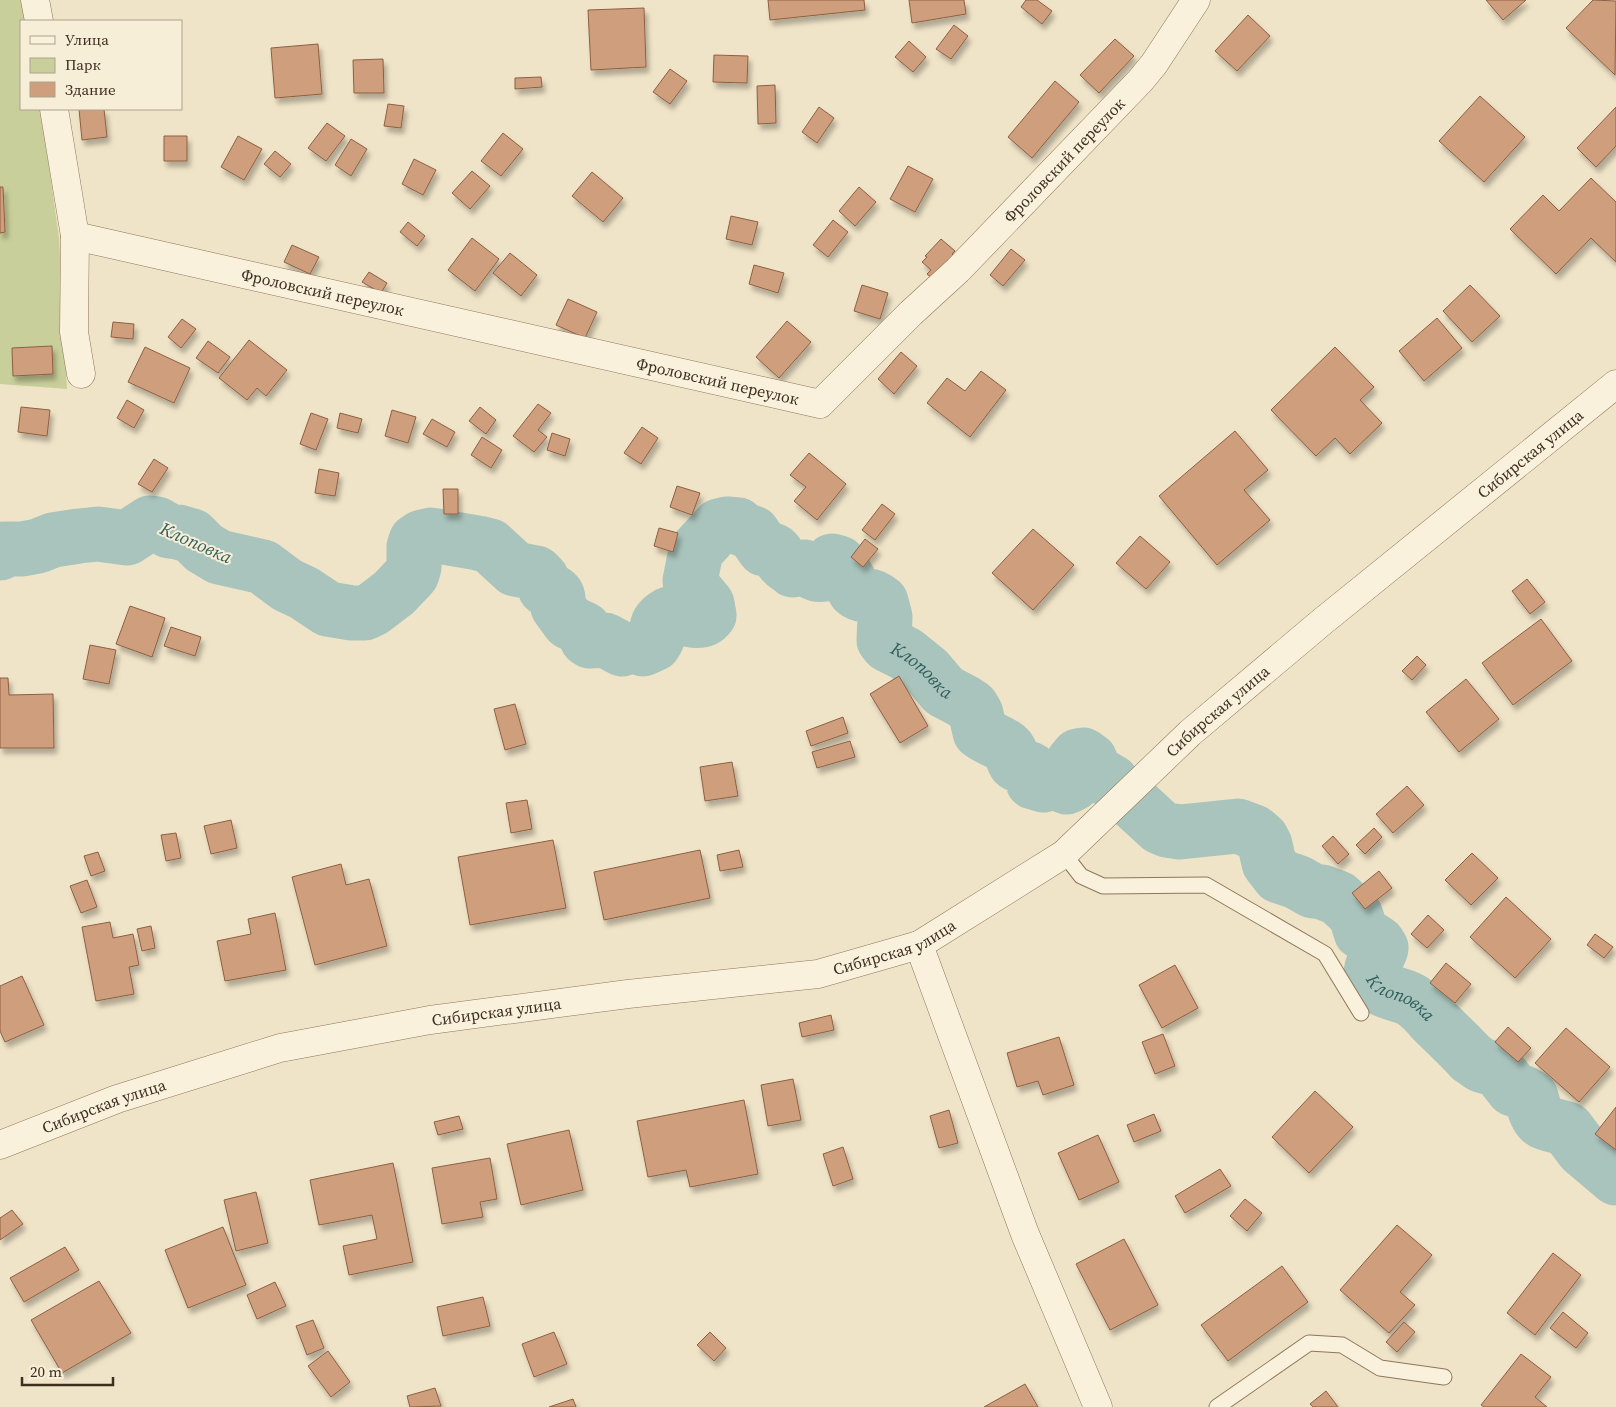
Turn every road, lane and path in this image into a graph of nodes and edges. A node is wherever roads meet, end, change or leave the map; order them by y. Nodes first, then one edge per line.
1 (35, 0) edge
2 (1196, 0) edge
3 (39, 20) edge
4 (54, 110) edge
5 (75, 236) junction
6 (81, 374) dead end
7 (1616, 384) edge
8 (1064, 854) junction
9 (919, 945) junction
10 (1361, 1013) dead end
11 (0, 1144) edge
12 (1444, 1377) dead end
13 (1098, 1407) edge
14 (1217, 1407) edge

1 - 3 street
2 - 5 street, Фроловский переулок
4 - 5 street
5 - 6 street
7 - 8 street, Сибирская улица
8 - 9 street, Сибирская улица
8 - 10 lane
9 - 11 street, Сибирская улица
9 - 13 street
12 - 14 lane

